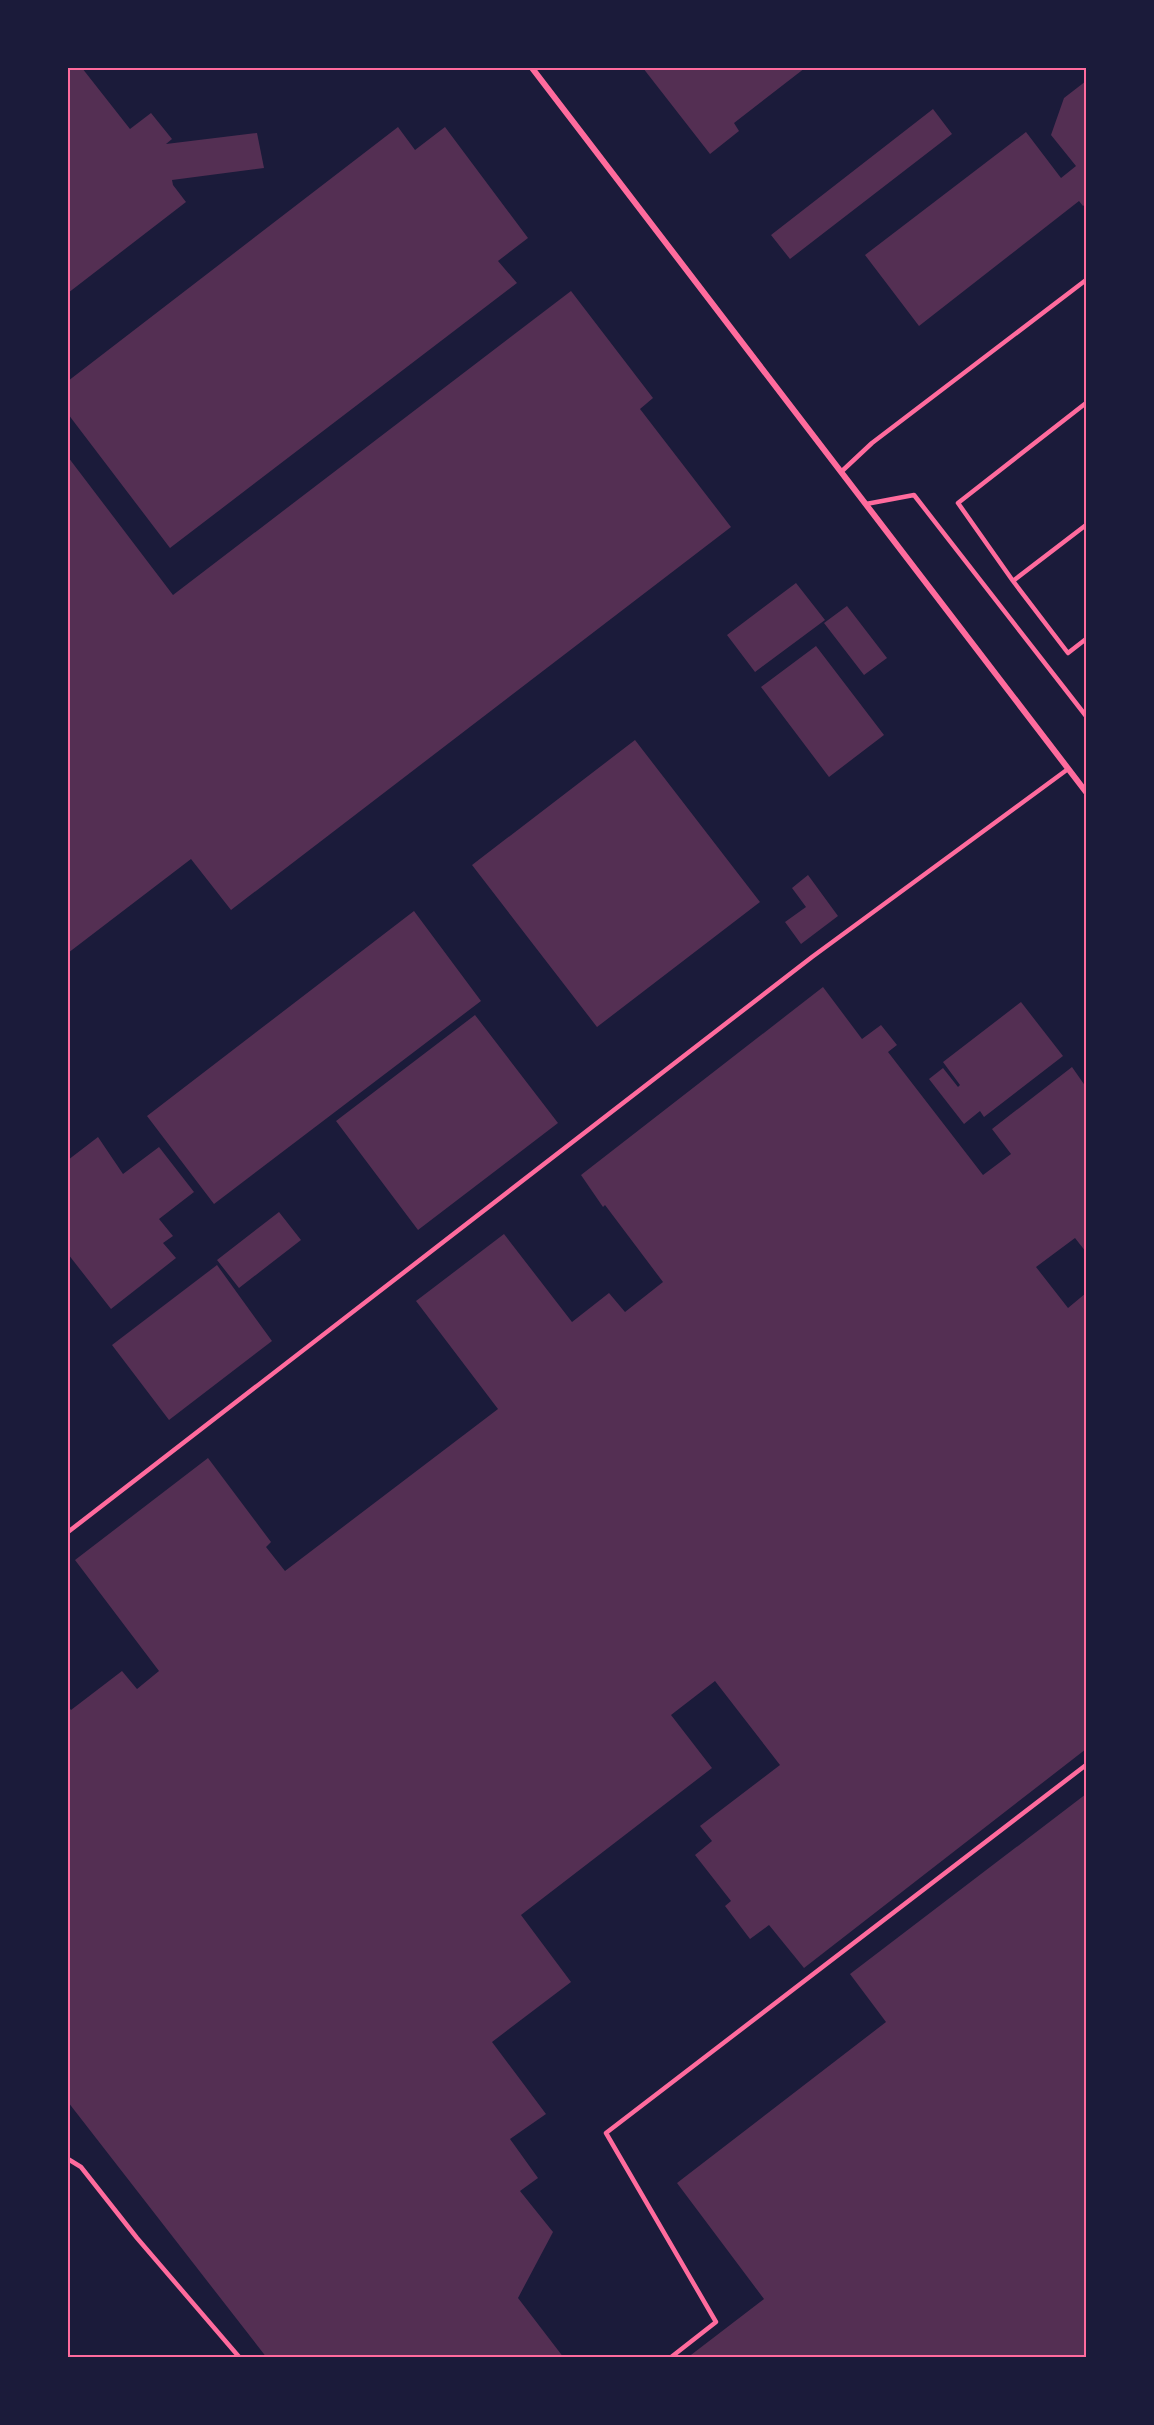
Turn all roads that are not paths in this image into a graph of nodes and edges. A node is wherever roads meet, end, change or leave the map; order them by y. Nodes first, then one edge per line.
1 (532, 68) edge
2 (1086, 280) edge
3 (1086, 403) edge
4 (841, 472) junction
5 (866, 504) junction
6 (1086, 525) edge
7 (1013, 582) junction
8 (1086, 639) edge
9 (1086, 716) edge
10 (1068, 769) junction
11 (1086, 792) edge
12 (68, 1532) edge
13 (1086, 1765) edge
14 (68, 2159) edge
15 (240, 2358) edge
16 (670, 2358) edge

1 - 4 street
2 - 4 lane
3 - 7 lane
4 - 5 street
5 - 9 lane
5 - 10 street
6 - 7 lane
7 - 8 lane
10 - 11 street
10 - 12 lane
13 - 16 lane
14 - 15 lane

